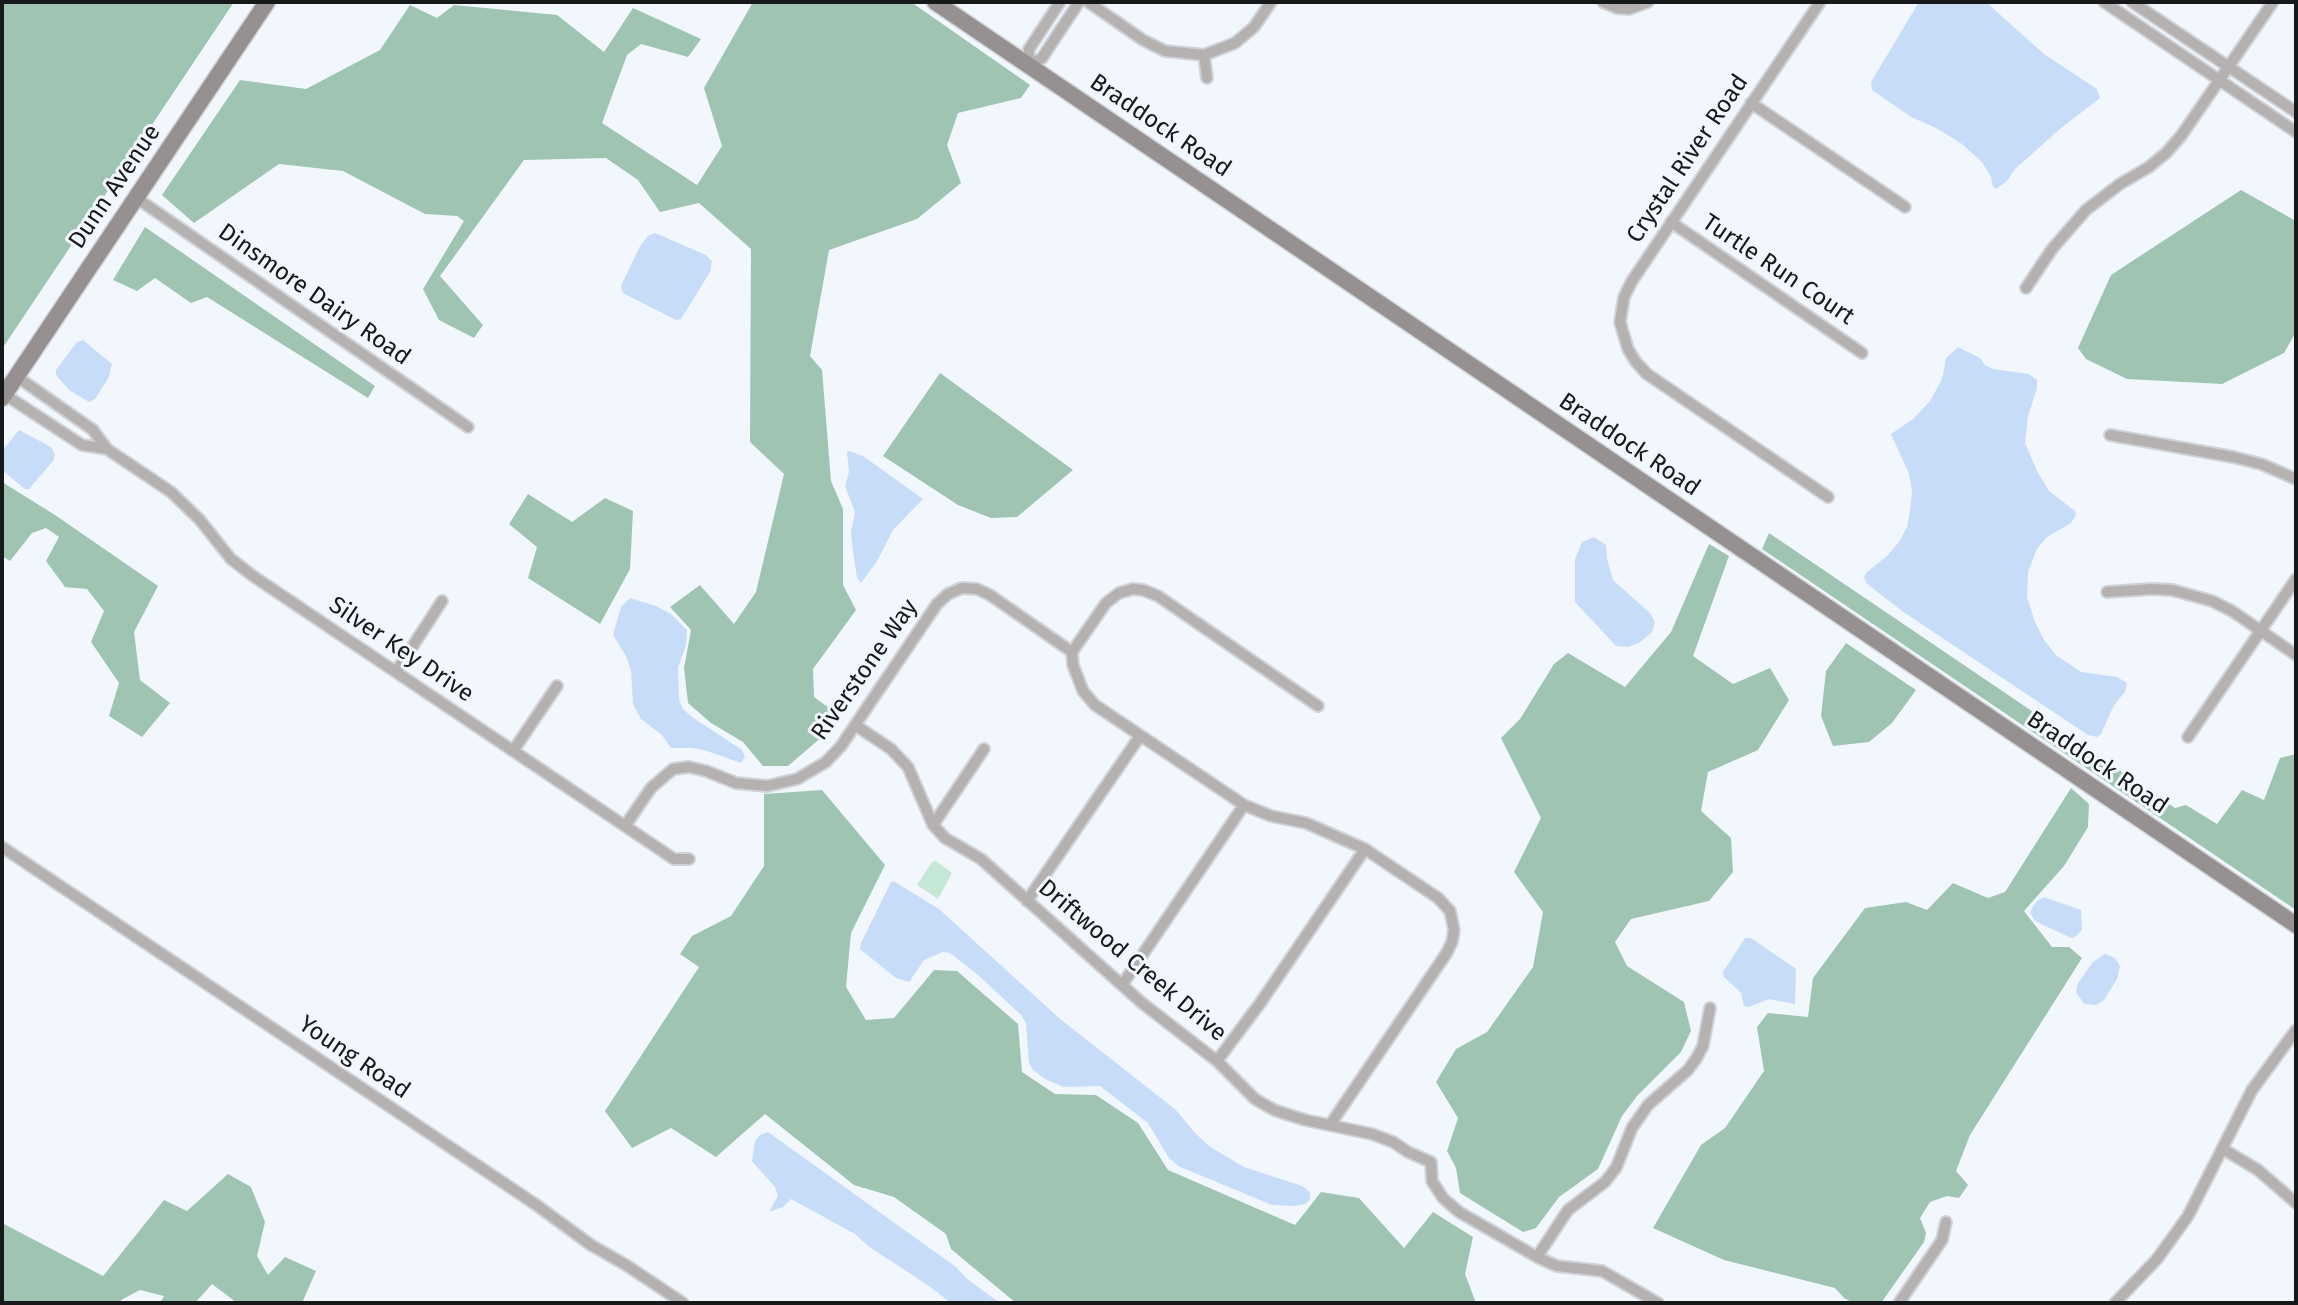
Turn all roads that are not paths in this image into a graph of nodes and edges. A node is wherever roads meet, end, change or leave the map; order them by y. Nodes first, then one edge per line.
1 (267, 2) edge
2 (935, 2) edge
3 (1060, 2) edge
4 (1079, 2) edge
5 (1088, 2) edge
6 (1270, 2) edge
7 (1603, 2) edge
8 (1647, 2) edge
9 (1820, 2) edge
10 (2104, 2) edge
11 (2132, 2) edge
12 (2273, 2) edge
13 (1203, 55) junction
14 (1028, 65) junction
15 (2229, 67) junction
16 (1207, 78) dead end
17 (2220, 80) junction
18 (1751, 103) junction
19 (2296, 112) edge
20 (2296, 132) edge
21 (135, 197) junction
22 (1905, 207) dead end
23 (1671, 222) junction
24 (2026, 288) dead end
25 (1862, 352) dead end
26 (16, 376) junction
27 (3, 396) edge
28 (468, 427) dead end
29 (2110, 435) dead end
30 (107, 449) junction
31 (2296, 478) edge
32 (1828, 497) dead end
33 (2296, 579) edge
34 (2107, 592) dead end
35 (442, 601) dead end
36 (2261, 631) junction
37 (1072, 652) junction
38 (2296, 655) edge
39 (396, 672) junction
40 (557, 686) dead end
41 (1318, 706) dead end
42 (855, 724) junction
43 (1140, 736) junction
44 (2188, 737) dead end
45 (984, 749) dead end
46 (513, 751) junction
47 (1244, 805) junction
48 (933, 825) junction
49 (625, 826) junction
50 (2, 847) edge
51 (1365, 849) junction
52 (689, 859) dead end
53 (1027, 901) junction
54 (2296, 925) edge
55 (1122, 985) junction
56 (1710, 1008) dead end
57 (2296, 1030) edge
58 (1217, 1061) junction
59 (1330, 1125) junction
60 (2223, 1149) junction
61 (2296, 1203) edge
62 (1945, 1222) dead end
63 (1536, 1257) junction
64 (683, 1303) edge
65 (1658, 1303) edge
66 (1899, 1303) edge
67 (2115, 1303) edge

1 - 21 street, Dunn Avenue
2 - 14 street, Braddock Road
3 - 14 street
4 - 14 street
5 - 13 street
6 - 13 street
7 - 8 street
9 - 18 street, Crystal River Road
10 - 17 street
11 - 15 street
12 - 15 street
13 - 16 street
14 - 54 street, Braddock Road
15 - 17 street
15 - 19 street
17 - 20 street
17 - 24 street
18 - 22 street
18 - 23 street, Crystal River Road
21 - 26 street, Dunn Avenue
21 - 28 street, Dinsmore Dairy Road
23 - 25 street, Turtle Run Court
23 - 32 street, Crystal River Road
26 - 27 street, Dunn Avenue
26 - 30 street, Silver Key Drive
27 - 30 street, Silver Key Drive
29 - 31 street
30 - 39 street, Silver Key Drive
33 - 36 street
34 - 36 street
35 - 39 street
36 - 38 street
36 - 44 street
37 - 41 street
37 - 42 street, Riverstone Way
37 - 43 street
39 - 46 street, Silver Key Drive
40 - 46 street
42 - 48 street, Driftwood Creek Drive
42 - 49 street, Riverstone Way
43 - 47 street
43 - 53 street
45 - 48 street
46 - 49 street, Silver Key Drive
47 - 51 street
47 - 55 street
48 - 53 street, Driftwood Creek Drive
49 - 52 street, Silver Key Drive
50 - 64 street, Young Road
51 - 58 street
51 - 59 street
53 - 55 street, Driftwood Creek Drive
55 - 58 street, Driftwood Creek Drive
56 - 63 street
57 - 60 street
58 - 59 street, Driftwood Creek Drive
59 - 63 street, Driftwood Creek Drive
60 - 61 street
60 - 67 street
62 - 66 street
63 - 65 street

